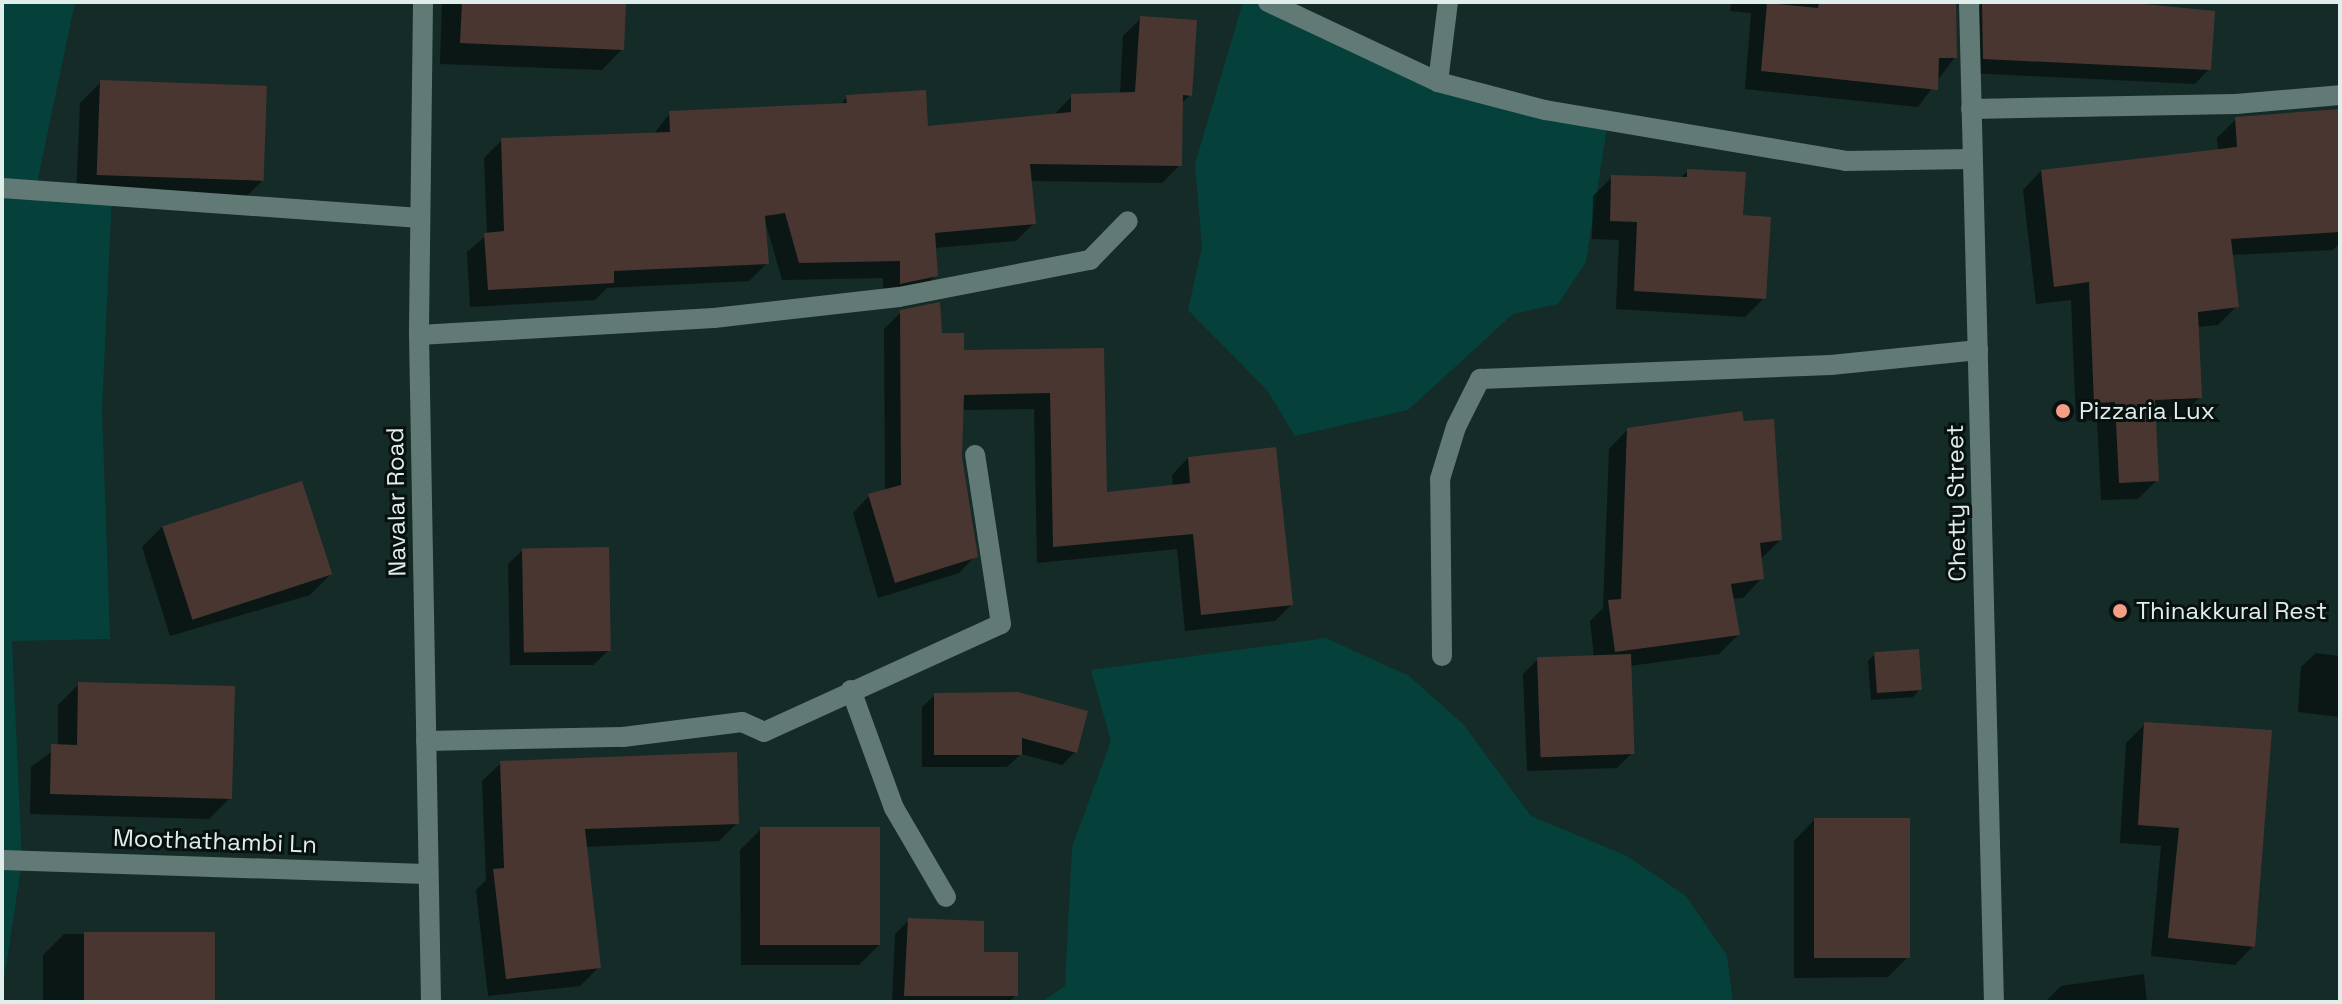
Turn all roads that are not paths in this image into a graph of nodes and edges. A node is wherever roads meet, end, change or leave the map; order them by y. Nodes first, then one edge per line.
1 (423, 2) edge
2 (1268, 2) edge
3 (1448, 2) edge
4 (1969, 2) edge
5 (1438, 82) junction
6 (2340, 95) edge
7 (1971, 109) junction
8 (1971, 159) junction
9 (2, 188) edge
10 (420, 218) junction
11 (1128, 221) dead end
12 (419, 335) junction
13 (1978, 350) junction
14 (975, 455) dead end
15 (1442, 656) dead end
16 (851, 690) junction
17 (426, 741) junction
18 (2, 860) edge
19 (426, 874) junction
20 (946, 897) dead end
21 (431, 1002) edge
22 (1994, 1002) edge

1 - 10 street, Navalar Road
2 - 5 street
3 - 5 street
4 - 7 street, Chetty Street
5 - 8 street
6 - 7 street
7 - 8 street, Chetty Street
8 - 13 street, Chetty Street
9 - 10 street
10 - 12 street, Navalar Road
11 - 12 street
12 - 17 street, Navalar Road
13 - 15 street
13 - 22 street, Chetty Street
14 - 16 street
16 - 17 street
16 - 20 street
17 - 19 street, Navalar Road
18 - 19 street, Moothathambi Ln
19 - 21 street, Navalar Road

